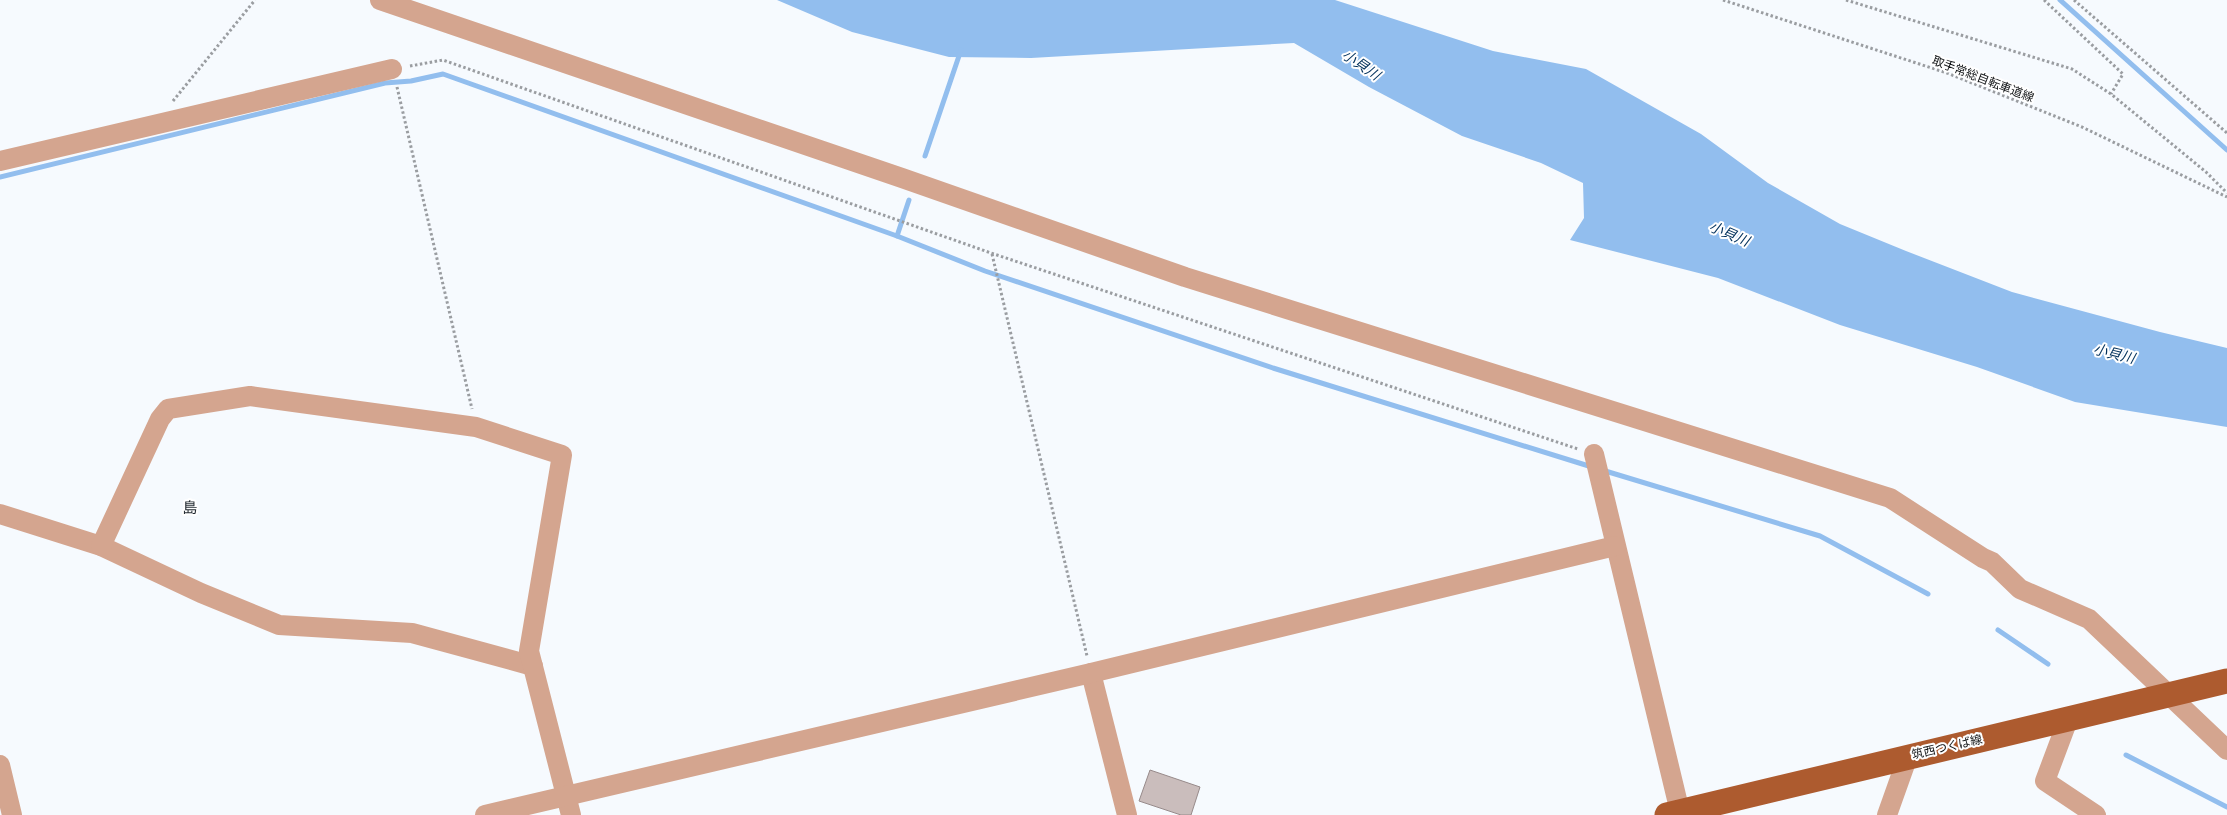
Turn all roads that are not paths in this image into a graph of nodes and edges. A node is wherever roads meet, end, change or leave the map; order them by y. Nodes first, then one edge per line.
1 (380, 0) edge
2 (392, 69) road end
3 (0, 161) edge
4 (1597, 464) road end
5 (0, 514) edge
6 (101, 546) junction
7 (1615, 546) junction
8 (533, 666) junction
9 (1091, 673) junction
10 (2227, 681) edge
11 (2166, 694) junction
12 (2069, 717) junction
13 (2202, 726) junction
14 (2227, 733) edge
15 (2227, 750) edge
16 (1908, 756) junction
17 (0, 765) edge
18 (566, 795) junction
19 (1674, 814) edge
20 (12, 815) edge
21 (485, 815) edge
22 (571, 815) edge
23 (1127, 815) edge
24 (1887, 815) edge
25 (2096, 815) edge

1 - 11 street
2 - 3 street
4 - 7 street
5 - 6 street
6 - 8 street
6 - 8 street
7 - 9 street
7 - 19 street
8 - 18 street
9 - 18 street
9 - 23 street
10 - 11 main road, 筑西つくば線
11 - 12 main road, 筑西つくば線
11 - 13 street
12 - 16 main road, 筑西つくば線
12 - 25 street
13 - 14 street
13 - 15 street
16 - 19 main road, 筑西つくば線
16 - 24 street
17 - 20 street
18 - 21 street
18 - 22 street

